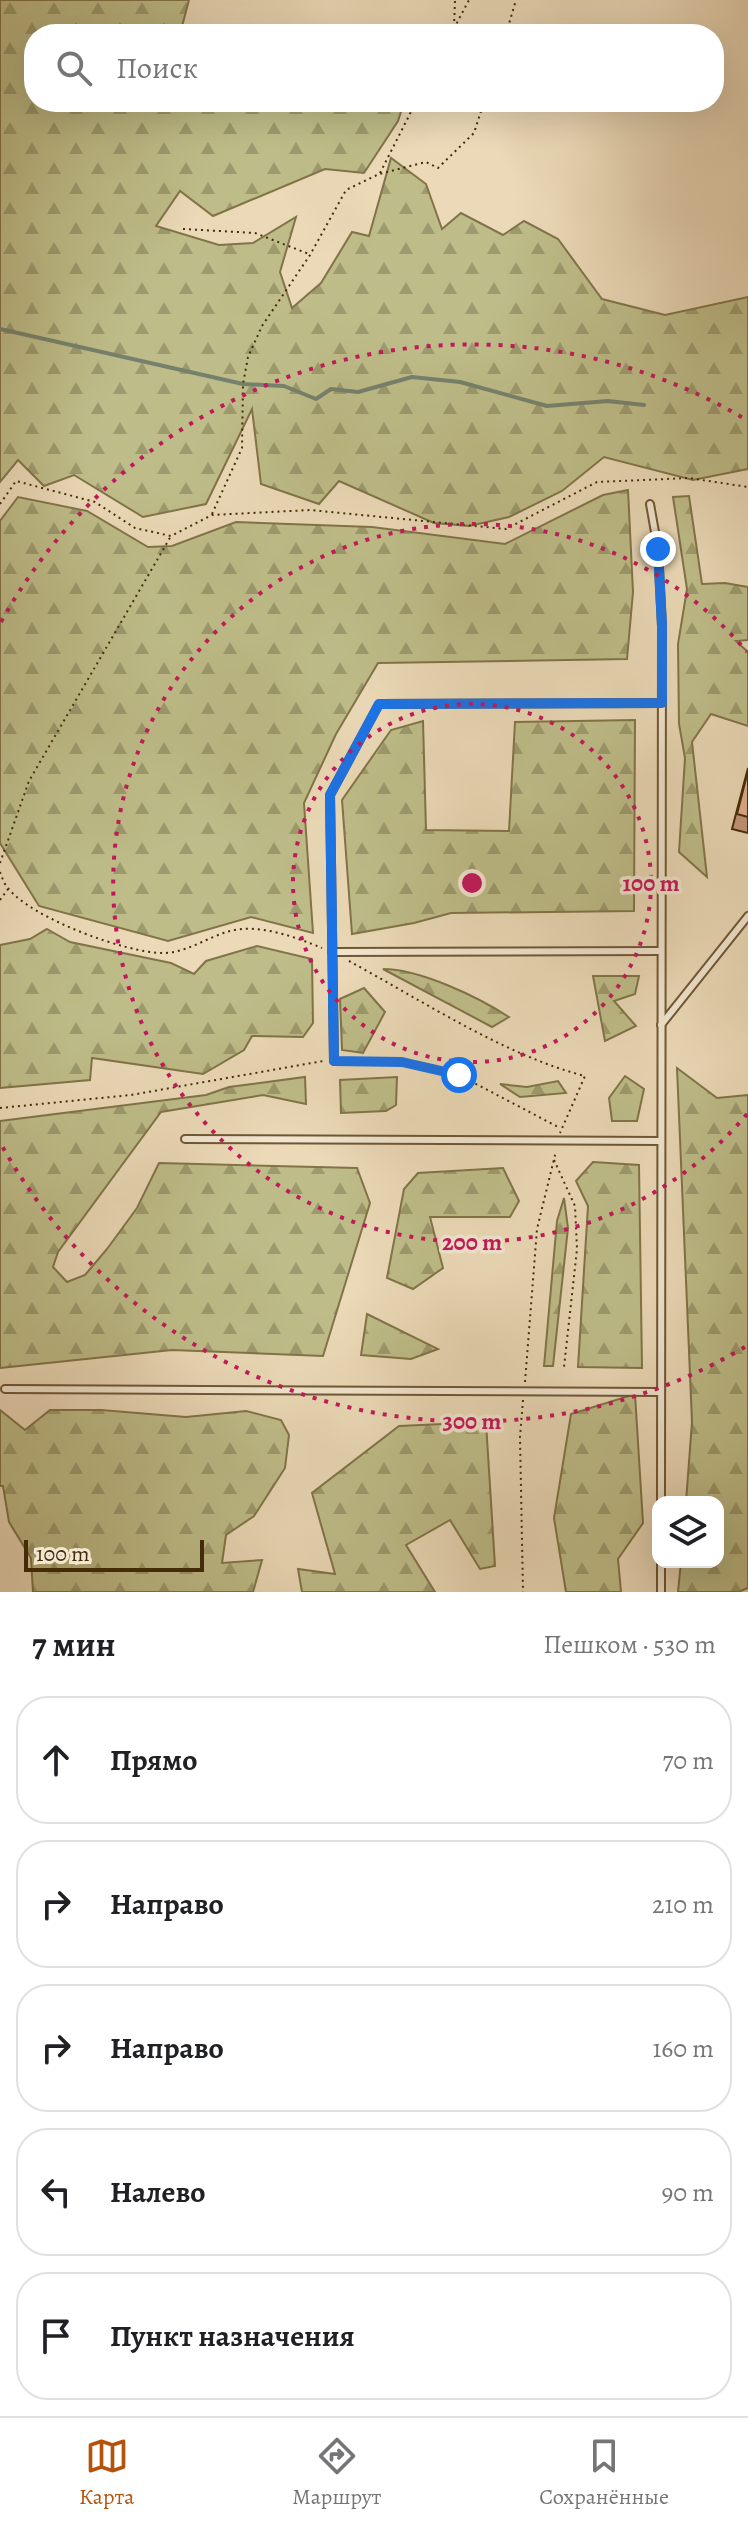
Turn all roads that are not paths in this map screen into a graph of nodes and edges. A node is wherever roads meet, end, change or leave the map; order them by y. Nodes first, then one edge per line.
1 (650, 504) dead end
2 (662, 703) junction
3 (748, 916) edge
4 (660, 951) junction
5 (332, 952) junction
6 (661, 1025) junction
7 (334, 1061) road end
8 (185, 1139) dead end
9 (661, 1141) junction
10 (5, 1389) dead end
11 (661, 1392) junction
12 (661, 1496) edge
13 (661, 1568) edge
14 (661, 1592) edge

1 - 2 lane
2 - 4 lane
2 - 5 lane
3 - 6 lane
4 - 5 lane
4 - 6 lane
5 - 7 lane
6 - 9 lane
8 - 9 lane
9 - 11 lane
10 - 11 lane
11 - 12 lane
13 - 14 lane

